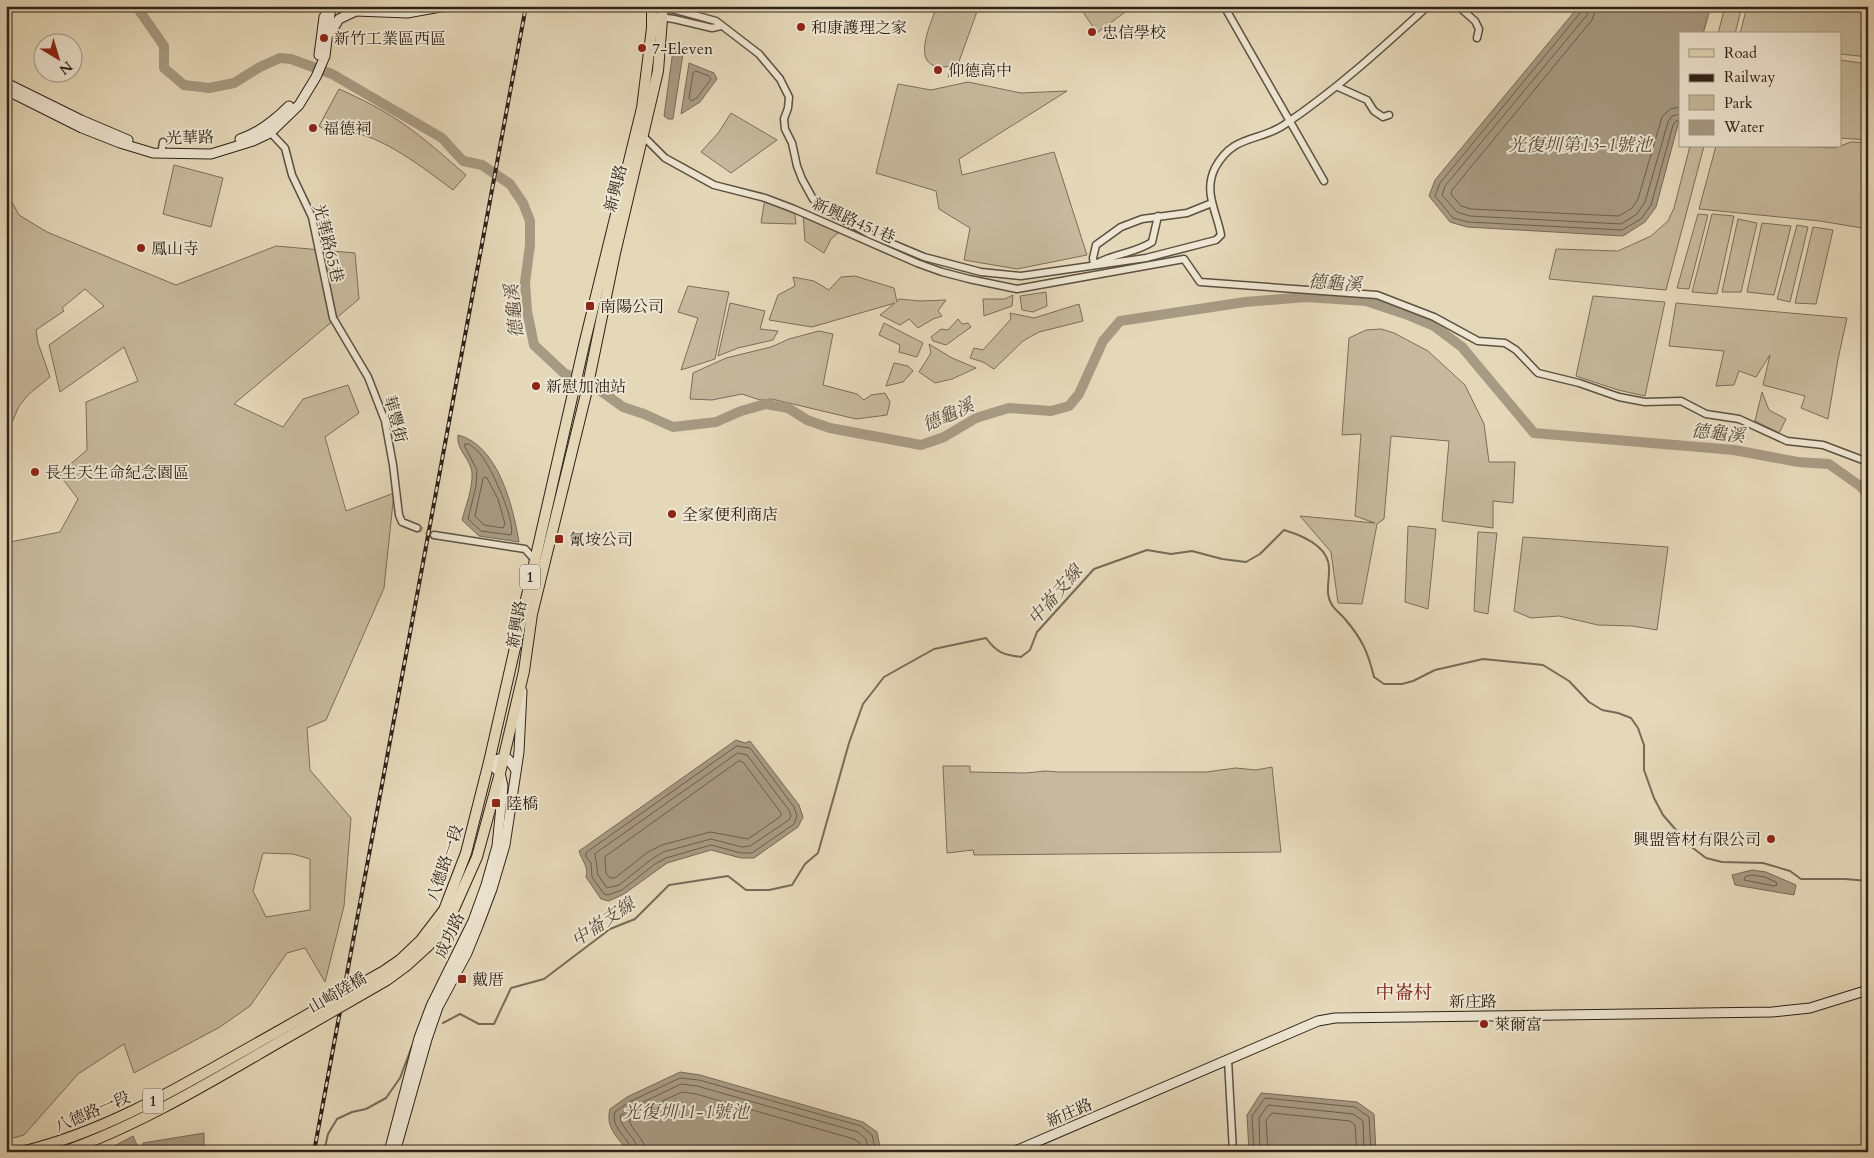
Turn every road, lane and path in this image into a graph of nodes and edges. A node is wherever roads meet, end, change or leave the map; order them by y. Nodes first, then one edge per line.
1 (332, 6) edge
2 (446, 6) edge
3 (1224, 6) edge
4 (1428, 6) edge
5 (1458, 6) edge
6 (658, 10) edge
7 (356, 11) junction
8 (720, 26) junction
9 (328, 38) junction
10 (1477, 38) dead end
11 (316, 70) junction
12 (6, 83) edge
13 (1338, 87) junction
14 (6, 90) edge
15 (1389, 115) dead end
16 (1290, 122) junction
17 (268, 129) junction
18 (644, 137) junction
19 (1324, 181) dead end
20 (1212, 202) junction
21 (1158, 216) junction
22 (1094, 266) junction
23 (333, 318) joint
24 (1868, 462) edge
25 (417, 528) tunnel mouth
26 (434, 535) tunnel mouth
27 (534, 559) junction
28 (524, 671) junction
29 (502, 758) junction
30 (489, 762) junction
31 (516, 770) junction
32 (500, 773) junction
33 (403, 963) junction
34 (1868, 990) edge
35 (279, 1036) junction
36 (1228, 1060) junction
37 (21, 1152) edge
38 (63, 1152) edge
39 (388, 1152) edge
40 (395, 1152) edge
41 (1013, 1152) edge
42 (1232, 1152) edge

1 - 7 street
1 - 9 street, 光華路
1 - 11 street, 光華路
2 - 7 street
3 - 16 street
4 - 13 street
5 - 10 street
6 - 8 street
6 - 8 street
6 - 18 main road, 新興路 / 1
6 - 27 main road, 新興路 / 1
7 - 9 street
8 - 22 street
9 - 11 street, 光華路
11 - 17 street, 光華路
12 - 17 street, 光華路
13 - 15 street
13 - 16 street
14 - 17 street, 光華路
16 - 19 street
16 - 20 street
17 - 23 street, 光華路65巷
18 - 24 street, 新興路451巷
18 - 28 main road, 新興路 / 1
20 - 21 street
20 - 22 street
21 - 22 street
21 - 22 street
23 - 25 street, 華豐街
26 - 27 street
27 - 30 main road, 新興路 / 1
28 - 29 main road, 新興路 / 1
28 - 31 street, 成功路
29 - 30 street
29 - 31 street
29 - 32 main road, 新興路 / 1
30 - 32 street
30 - 33 main road, 八德路一段 / 1
31 - 40 street, 成功路
32 - 33 main road, 八德路一段 / 1
32 - 39 street, 成功路
33 - 35 main road, 山崎陸橋 / 1, bridge
34 - 36 street, 新庄路
35 - 37 main road, 八德路一段 / 1
35 - 38 main road, 八德路一段 / 1
36 - 41 street, 新庄路
36 - 42 street

